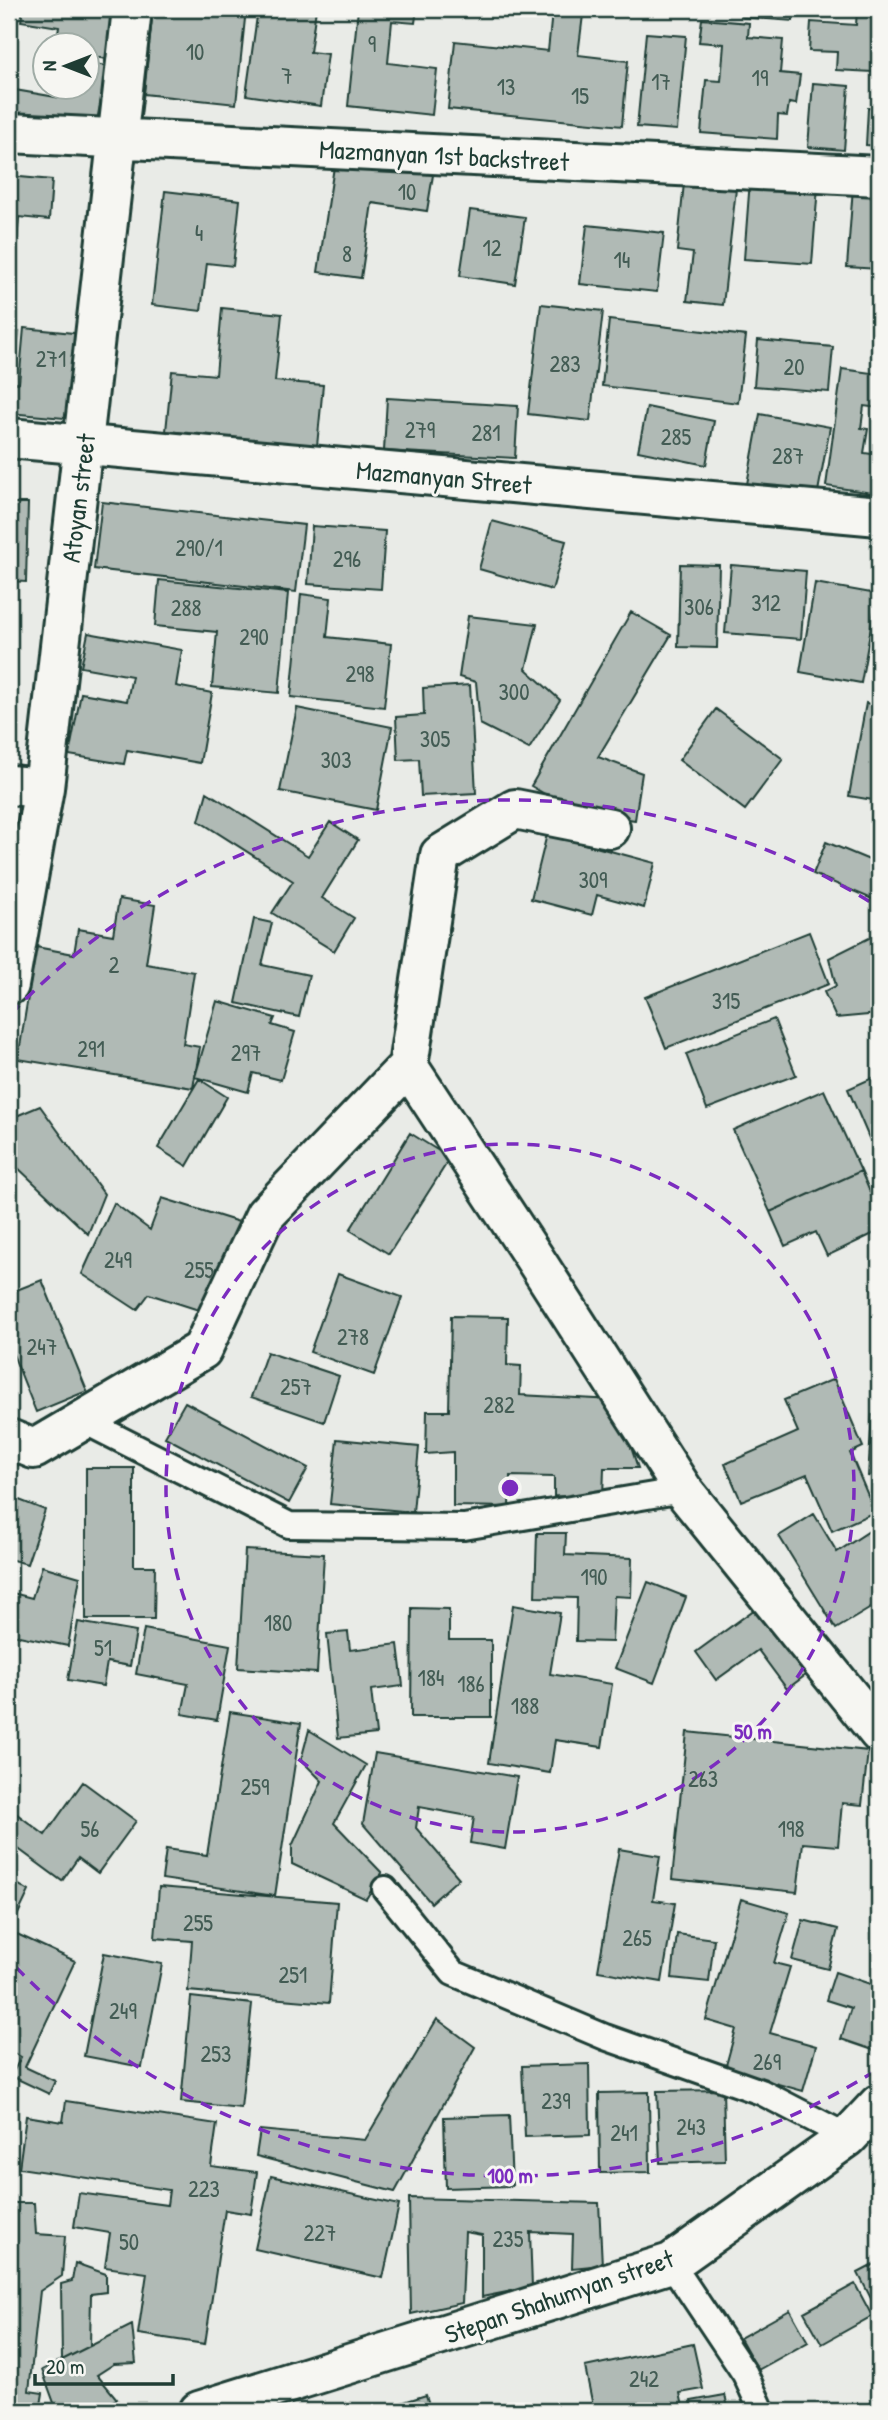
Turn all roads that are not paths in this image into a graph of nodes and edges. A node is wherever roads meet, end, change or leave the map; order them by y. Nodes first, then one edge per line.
1 (132, 9) edge
2 (9, 133) edge
3 (118, 140) junction
4 (879, 176) edge
5 (9, 438) edge
6 (85, 446) junction
7 (879, 516) edge
8 (26, 786) edge
9 (610, 828) dead end
10 (9, 985) edge
11 (408, 1066) junction
12 (84, 1421) junction
13 (9, 1438) edge
14 (683, 1490) junction
15 (877, 1725) edge
16 (385, 1889) dead end
17 (879, 2104) edge
18 (848, 2137) junction
19 (671, 2263) junction
20 (199, 2411) edge
21 (761, 2411) edge

1 - 3 street, Atoyan street
2 - 3 street, Mazmanyan 1st backstreet
3 - 4 street, Mazmanyan 1st backstreet
3 - 6 street, Atoyan street
5 - 6 street, Mazmanyan Street
6 - 7 street, Mazmanyan Street
6 - 8 street, Atoyan street
8 - 10 street, Atoyan street
9 - 11 street
11 - 12 street
11 - 14 street
12 - 13 street
12 - 14 lane
14 - 15 street
16 - 18 lane
17 - 18 street, Stepan Shahumyan street
18 - 19 street, Stepan Shahumyan street
19 - 20 street, Stepan Shahumyan street
19 - 21 lane

